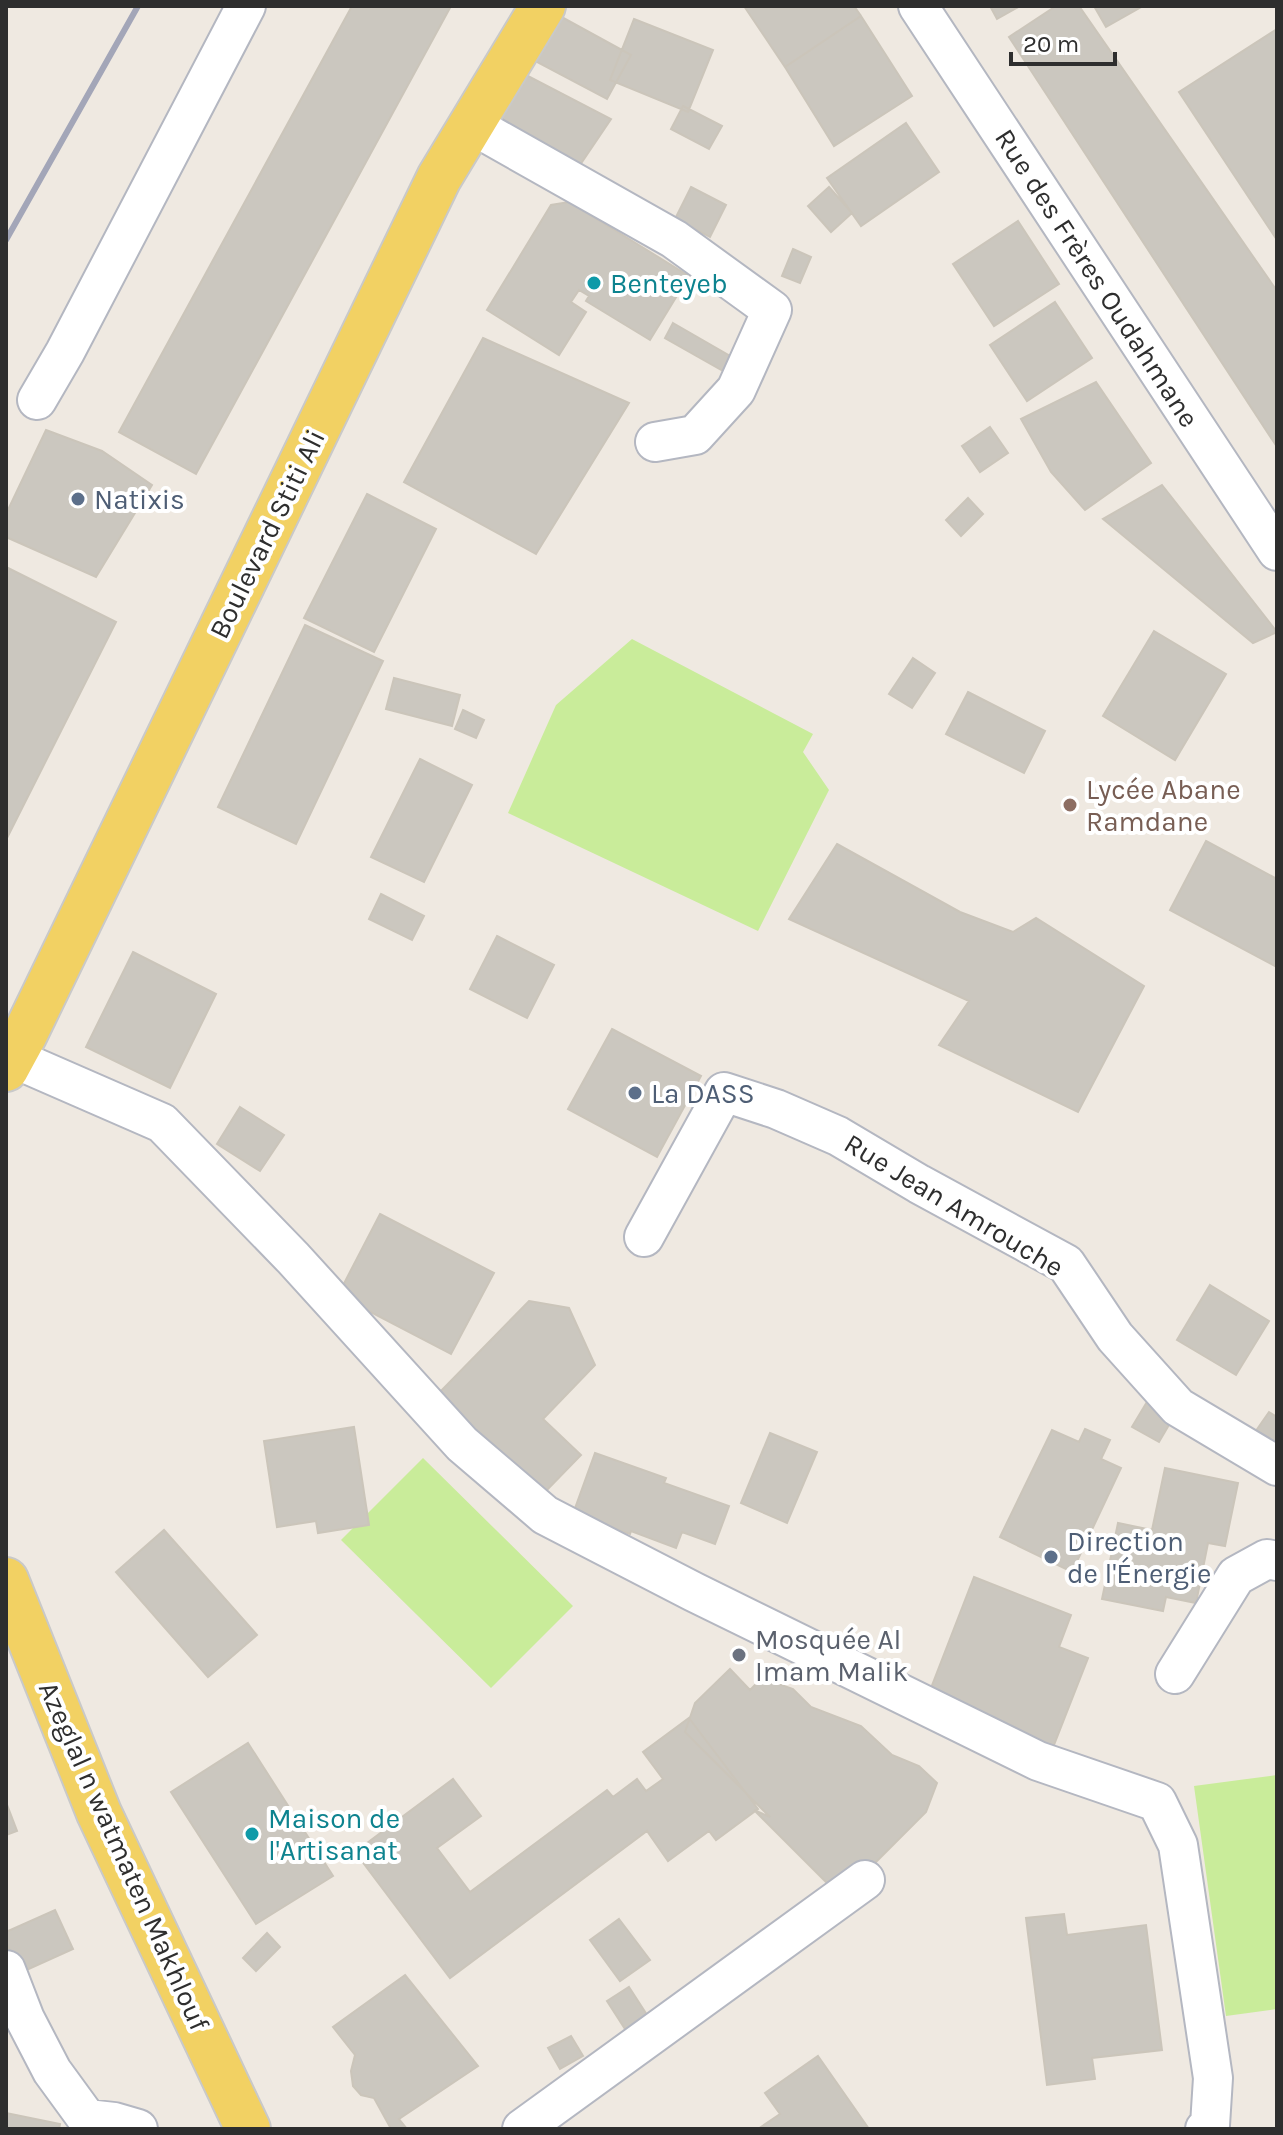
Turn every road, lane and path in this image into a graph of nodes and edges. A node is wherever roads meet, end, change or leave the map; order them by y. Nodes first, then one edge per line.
1 (246, 6) edge
2 (543, 6) edge
3 (918, 6) edge
4 (472, 125) junction
5 (37, 400) dead end
6 (655, 442) dead end
7 (1277, 551) edge
8 (10, 1063) edge
9 (644, 1237) dead end
10 (1277, 1466) edge
11 (1277, 1561) edge
12 (6, 1580) edge
13 (1175, 1674) dead end
14 (865, 1880) dead end
15 (6, 1970) edge
16 (138, 2129) edge
17 (248, 2129) edge
18 (522, 2129) edge
19 (1205, 2129) edge

1 - 5 street
2 - 4 main road, Boulevard Stiti Ali
3 - 7 street, Rue des Frères Oudahmane
4 - 6 street
4 - 8 main road, Boulevard Stiti Ali
8 - 19 street
9 - 10 street, Rue Jean Amrouche
11 - 13 street
12 - 17 main road, Azeglal n watmaten Makhlouf
14 - 18 street
15 - 16 street

